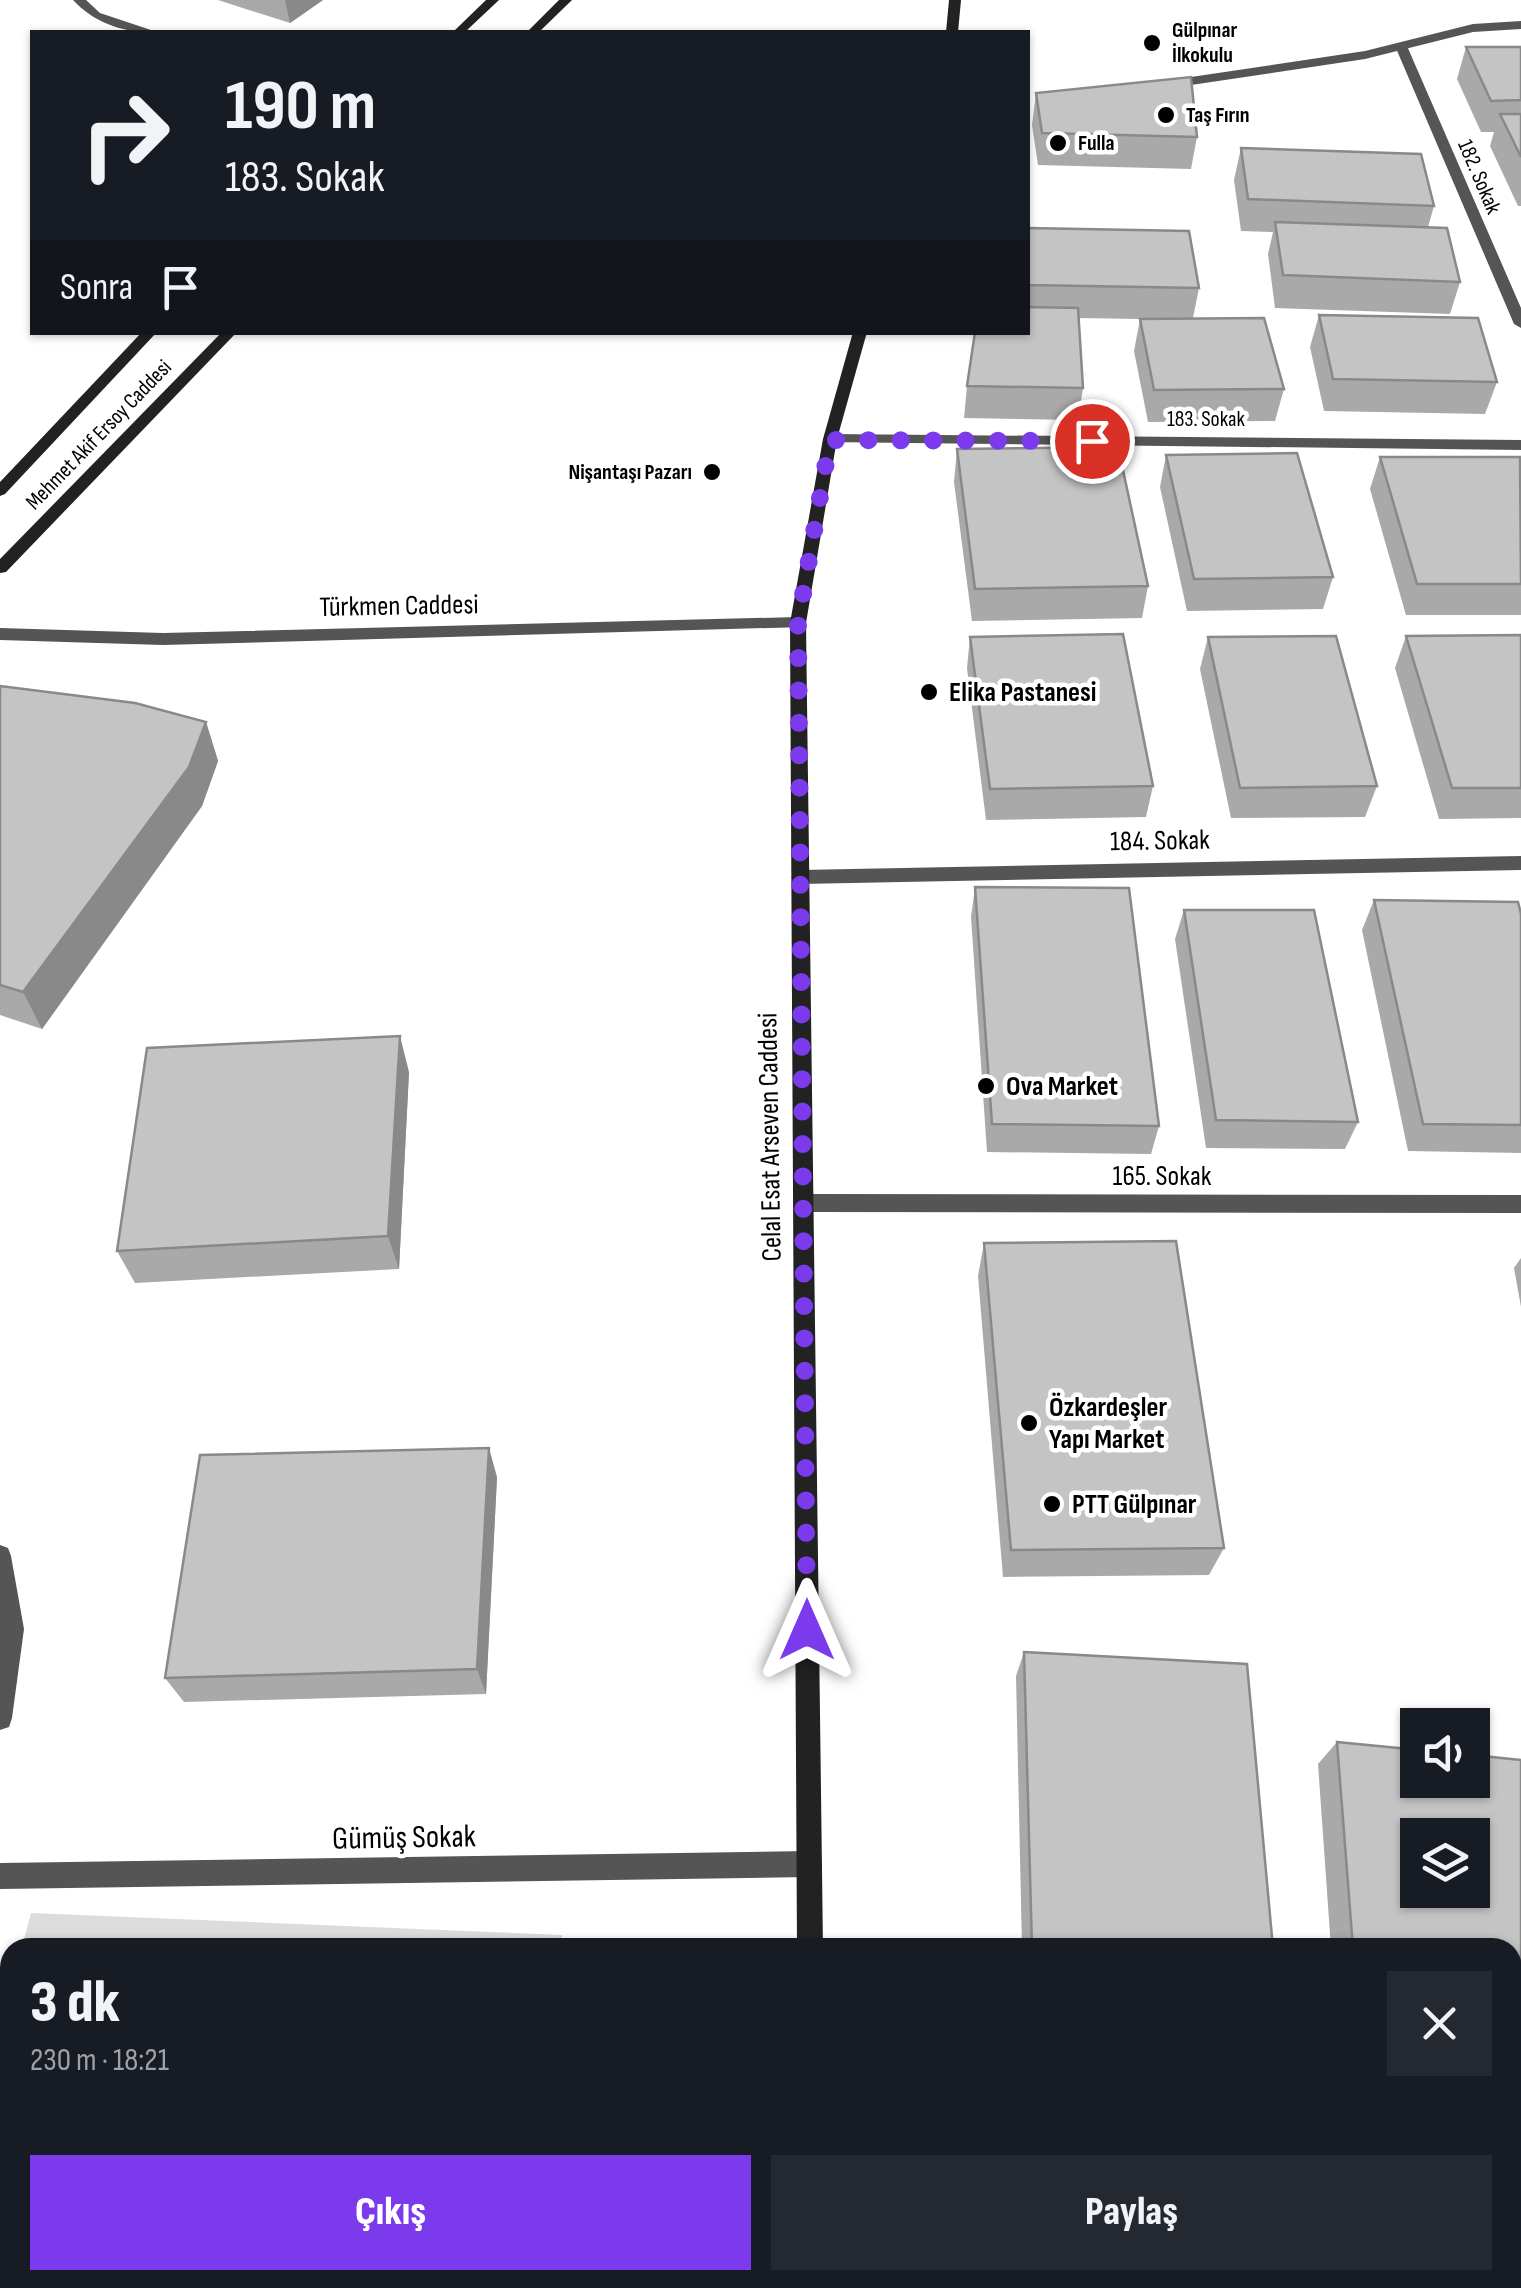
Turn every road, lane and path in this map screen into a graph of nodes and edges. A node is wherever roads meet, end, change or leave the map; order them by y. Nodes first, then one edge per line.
1 (78, 0) edge
2 (492, 0) edge
3 (566, 0) edge
4 (954, 0) edge
5 (1521, 25) edge
6 (144, 30) edge
7 (461, 30) edge
8 (536, 30) edge
9 (952, 30) edge
10 (1401, 46) junction
11 (1151, 87) edge
12 (1521, 324) edge
13 (147, 335) edge
14 (227, 335) edge
15 (859, 335) edge
16 (830, 440) junction
17 (1521, 445) edge
18 (0, 491) edge
19 (0, 568) edge
20 (798, 623) junction
21 (0, 634) edge
22 (1521, 862) edge
23 (800, 876) junction
24 (804, 1203) junction
25 (1521, 1204) edge
26 (0, 1556) edge
27 (0, 1718) edge
28 (809, 1864) junction
29 (0, 1876) edge
30 (810, 1938) edge

1 - 6 street
2 - 7 main road
3 - 8 main road
4 - 9 main road
5 - 10 street
10 - 11 street
10 - 12 street, 182. Sokak
13 - 18 main road, Mehmet Akif Ersoy Caddesi
14 - 19 main road, Mehmet Akif Ersoy Caddesi
15 - 16 main road, Celal Esat Arseven Caddesi
16 - 17 street, 183. Sokak
16 - 20 main road, Celal Esat Arseven Caddesi
20 - 21 street, Türkmen Caddesi
20 - 23 main road, Celal Esat Arseven Caddesi
22 - 23 street, 184. Sokak
23 - 24 main road, Celal Esat Arseven Caddesi
24 - 25 street, 165. Sokak
24 - 28 main road, Celal Esat Arseven Caddesi
26 - 27 street
28 - 29 street, Gümüş Sokak
28 - 30 main road, Celal Esat Arseven Caddesi

